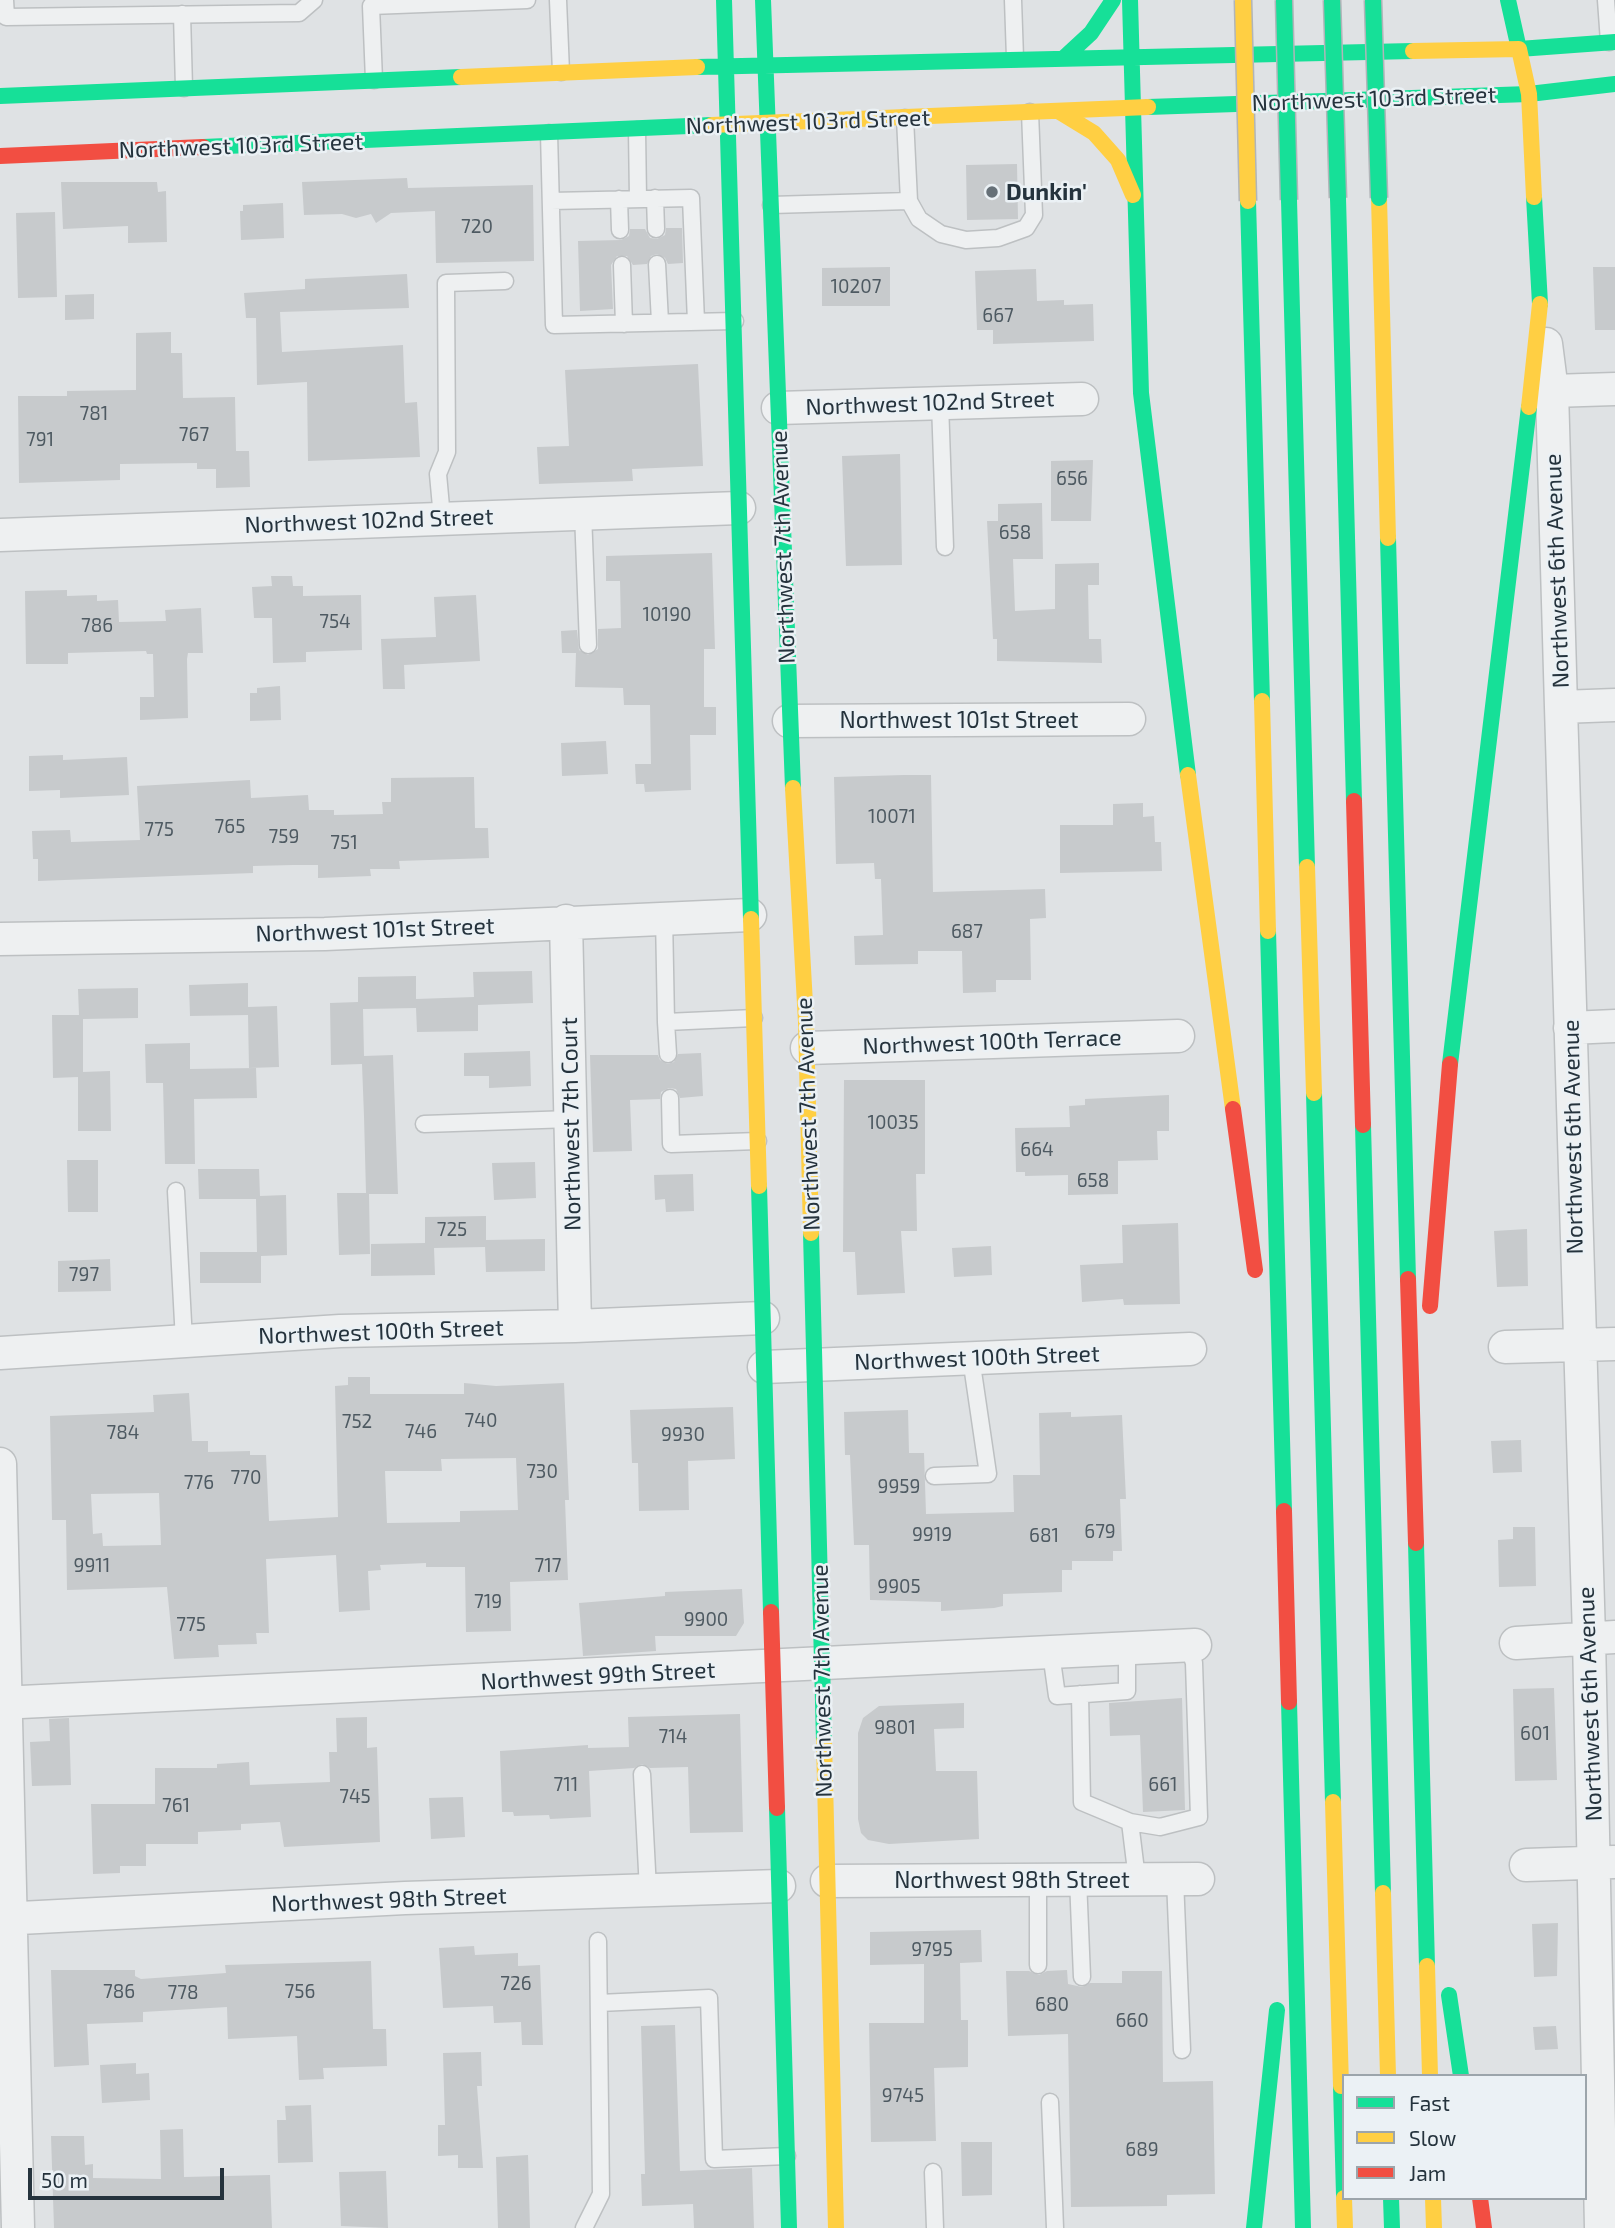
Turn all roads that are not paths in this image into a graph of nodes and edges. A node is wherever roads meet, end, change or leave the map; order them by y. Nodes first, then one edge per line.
1 (5, 0) edge
2 (314, 0) edge
3 (527, 0) edge
4 (558, 0) edge
5 (724, 0) edge
6 (763, 0) edge
7 (1013, 0) edge
8 (1112, 0) edge
9 (1130, 0) edge
10 (1243, 0) edge
11 (1283, 0) edge
12 (1332, 0) edge
13 (1373, 0) edge
14 (1508, 0) edge
15 (1606, 0) edge
16 (241, 7) edge
17 (182, 14) junction
18 (1612, 42) edge
19 (1519, 49) junction
20 (1132, 55) junction
21 (1065, 57) junction
22 (1015, 58) junction
23 (765, 65) junction
24 (726, 66) junction
25 (561, 72) junction
26 (374, 80) junction
27 (1615, 84) edge
28 (184, 88) junction
29 (1529, 94) junction
30 (0, 96) edge
31 (1134, 107) junction
32 (1058, 110) junction
33 (1030, 112) junction
34 (905, 118) junction
35 (767, 124) junction
36 (728, 126) junction
37 (637, 130) junction
38 (549, 133) junction
39 (0, 156) edge
40 (711, 197) junction
41 (655, 198) junction
42 (619, 199) junction
43 (638, 199) junction
44 (551, 201) junction
45 (909, 201) junction
46 (771, 205) junction
47 (1138, 205) junction
48 (656, 229) dead end
49 (620, 230) dead end
50 (657, 264) dead end
51 (622, 265) dead end
52 (505, 281) dead end
53 (1540, 304) junction
54 (735, 320) junction
55 (660, 322) junction
56 (696, 322) junction
57 (624, 324) junction
58 (1615, 390) edge
59 (1552, 391) junction
60 (1082, 399) dead end
61 (940, 403) junction
62 (778, 408) junction
63 (739, 508) junction
64 (583, 513) junction
65 (442, 518) junction
66 (0, 535) edge
67 (944, 547) dead end
68 (759, 555) dead end
69 (588, 645) dead end
70 (1615, 705) edge
71 (1561, 707) junction
72 (782, 713) junction
73 (1129, 719) dead end
74 (750, 915) junction
75 (664, 916) junction
76 (566, 921) junction
77 (0, 939) edge
78 (771, 945) dead end
79 (754, 1018) junction
80 (666, 1022) junction
81 (1615, 1026) edge
82 (1570, 1028) junction
83 (1178, 1036) dead end
84 (807, 1048) junction
85 (668, 1054) dead end
86 (670, 1098) dead end
87 (571, 1119) junction
88 (424, 1124) dead end
89 (794, 1131) dead end
90 (758, 1141) junction
91 (808, 1154) junction
92 (176, 1191) dead end
93 (1257, 1288) dead end
94 (763, 1318) junction
95 (1429, 1321) dead end
96 (575, 1326) junction
97 (1262, 1329) dead end
98 (184, 1341) junction
99 (1615, 1344) edge
100 (1578, 1345) junction
101 (1505, 1347) dead end
102 (1427, 1348) dead end
103 (1190, 1349) dead end
104 (0, 1353) edge
105 (971, 1358) junction
106 (816, 1364) junction
107 (764, 1367) junction
108 (0, 1464) edge
109 (934, 1476) dead end
110 (1414, 1500) junction
111 (1283, 1505) junction
112 (1602, 1637) edge
113 (1516, 1643) dead end
114 (1192, 1645) joint
115 (1127, 1649) junction
116 (1051, 1653) junction
117 (821, 1665) junction
118 (771, 1668) junction
119 (1080, 1694) junction
120 (2, 1703) edge
121 (642, 1774) dead end
122 (1130, 1822) junction
123 (1292, 1833) junction
124 (1424, 1835) junction
125 (1605, 1863) edge
126 (1526, 1865) dead end
127 (1079, 1879) junction
128 (1137, 1879) junction
129 (1186, 1879) joint
130 (1038, 1880) junction
131 (827, 1881) junction
132 (779, 1886) junction
133 (648, 1891) junction
134 (5, 1919) edge
135 (598, 1941) dead end
136 (1038, 1965) dead end
137 (1082, 1977) dead end
138 (599, 2003) junction
139 (1181, 2050) dead end
140 (1388, 2074) edge
141 (1430, 2074) edge
142 (1461, 2074) edge
143 (1050, 2102) dead end
144 (1342, 2124) edge
145 (788, 2156) junction
146 (933, 2172) dead end
147 (1344, 2200) edge
148 (1391, 2200) edge
149 (1433, 2200) edge
150 (1480, 2200) edge
151 (18, 2228) edge
152 (584, 2228) edge
153 (789, 2228) edge
154 (836, 2228) edge
155 (935, 2228) edge
156 (1055, 2228) edge
157 (1254, 2228) edge
158 (1303, 2228) edge
159 (1345, 2228) edge
160 (1392, 2228) edge
161 (1434, 2228) edge
162 (1485, 2228) edge
163 (1601, 2228) edge

1 - 17 lane
2 - 16 lane
3 - 26 lane
4 - 25 lane
5 - 24 main road, Northwest 7th Avenue
6 - 23 main road, Northwest 7th Avenue
7 - 22 lane
8 - 21 main road
9 - 20 main road
10 - 111 main road, bridge
11 - 144 main road, bridge
12 - 140 main road, bridge
13 - 110 main road, bridge
14 - 19 main road, Northwest 6th Avenue
15 - 18 lane
16 - 17 lane
17 - 28 lane
18 - 19 main road, Northwest 103rd Street
19 - 20 main road, Northwest 103rd Street
19 - 29 main road, Northwest 6th Avenue
20 - 21 main road, Northwest 103rd Street
20 - 31 main road
21 - 22 main road, Northwest 103rd Street
22 - 23 main road, Northwest 103rd Street
23 - 24 main road, Northwest 103rd Street
23 - 35 main road, Northwest 7th Avenue
24 - 25 main road, Northwest 103rd Street
24 - 36 main road, Northwest 7th Avenue
25 - 26 main road, Northwest 103rd Street
26 - 28 main road, Northwest 103rd Street
27 - 29 main road, Northwest 103rd Street
28 - 30 main road, Northwest 103rd Street
29 - 31 main road, Northwest 103rd Street
29 - 53 main road, Northwest 6th Avenue
31 - 32 main road, Northwest 103rd Street
31 - 47 main road
32 - 33 main road, Northwest 103rd Street
32 - 47 main road
33 - 34 main road, Northwest 103rd Street
33 - 45 lane
34 - 35 main road, Northwest 103rd Street
34 - 45 lane
35 - 36 main road, Northwest 103rd Street
35 - 46 main road, Northwest 7th Avenue
36 - 37 main road, Northwest 103rd Street
36 - 40 main road, Northwest 7th Avenue
37 - 38 main road, Northwest 103rd Street
37 - 43 lane
38 - 39 main road, Northwest 103rd Street
38 - 44 lane
40 - 41 lane
40 - 54 main road, Northwest 7th Avenue
40 - 56 lane
41 - 43 lane
41 - 48 lane
42 - 43 lane
42 - 44 lane
42 - 49 lane
44 - 57 lane
45 - 46 lane
46 - 62 main road, Northwest 7th Avenue
47 - 93 main road
50 - 55 lane
51 - 57 lane
52 - 65 lane
53 - 59 street, Northwest 6th Avenue
53 - 95 main road
54 - 56 lane
54 - 63 main road, Northwest 7th Avenue
55 - 56 lane
55 - 57 lane
58 - 59 street
59 - 71 street, Northwest 6th Avenue
60 - 61 street, Northwest 102nd Street
61 - 62 street, Northwest 102nd Street
61 - 67 lane
62 - 72 main road, Northwest 7th Avenue
63 - 64 street, Northwest 102nd Street
63 - 68 main road
63 - 74 main road, Northwest 7th Avenue
64 - 65 street, Northwest 102nd Street
64 - 69 lane
65 - 66 street, Northwest 102nd Street
70 - 71 street
71 - 82 street, Northwest 6th Avenue
72 - 73 street, Northwest 101st Street
72 - 84 main road, Northwest 7th Avenue
74 - 75 street, Northwest 101st Street
74 - 78 main road
74 - 79 main road, Northwest 7th Avenue
75 - 76 street, Northwest 101st Street
75 - 80 lane
76 - 77 street, Northwest 101st Street
76 - 87 street, Northwest 7th Court
79 - 80 lane
79 - 90 main road, Northwest 7th Avenue
80 - 85 lane
81 - 82 street
82 - 100 street, Northwest 6th Avenue
83 - 84 street, Northwest 100th Terrace
84 - 91 main road, Northwest 7th Avenue
86 - 90 lane
87 - 88 lane
87 - 96 street, Northwest 7th Court
89 - 91 main road
90 - 94 main road, Northwest 7th Avenue
91 - 106 main road, Northwest 7th Avenue
92 - 98 lane
94 - 96 street, Northwest 100th Street
94 - 107 main road, Northwest 7th Avenue
96 - 98 street, Northwest 100th Street
97 - 111 main road
98 - 104 street, Northwest 100th Street
99 - 100 street
100 - 101 street
100 - 112 street, Northwest 6th Avenue
102 - 110 main road
103 - 105 street, Northwest 100th Street
105 - 106 street, Northwest 100th Street
105 - 109 lane
106 - 107 street, Northwest 100th Street
106 - 117 main road, Northwest 7th Avenue
107 - 118 main road, Northwest 7th Avenue
108 - 120 street
110 - 124 main road
111 - 123 main road
112 - 113 street
112 - 125 street, Northwest 6th Avenue
114 - 115 street, Northwest 99th Street
114 - 122 lane
115 - 116 street, Northwest 99th Street
115 - 119 lane
116 - 117 street, Northwest 99th Street
116 - 119 lane
117 - 118 street, Northwest 99th Street
117 - 131 main road, Northwest 7th Avenue
118 - 120 street, Northwest 99th Street
118 - 132 main road, Northwest 7th Avenue
119 - 122 lane
120 - 134 street
121 - 133 lane
122 - 128 lane
123 - 157 main road
123 - 158 main road
124 - 141 main road
124 - 142 main road
125 - 126 street
125 - 163 street, Northwest 6th Avenue
127 - 128 street, Northwest 98th Street
127 - 130 street, Northwest 98th Street
127 - 137 lane
128 - 129 street, Northwest 98th Street
129 - 139 lane
130 - 131 street, Northwest 98th Street
130 - 136 lane
131 - 154 main road, Northwest 7th Avenue
132 - 133 street, Northwest 98th Street
132 - 145 main road, Northwest 7th Avenue
133 - 134 street, Northwest 98th Street
134 - 151 street
135 - 138 lane
138 - 145 lane
138 - 152 lane
143 - 156 lane
145 - 153 main road, Northwest 7th Avenue
146 - 155 lane
147 - 159 main road
148 - 160 main road
149 - 161 main road
150 - 162 main road

